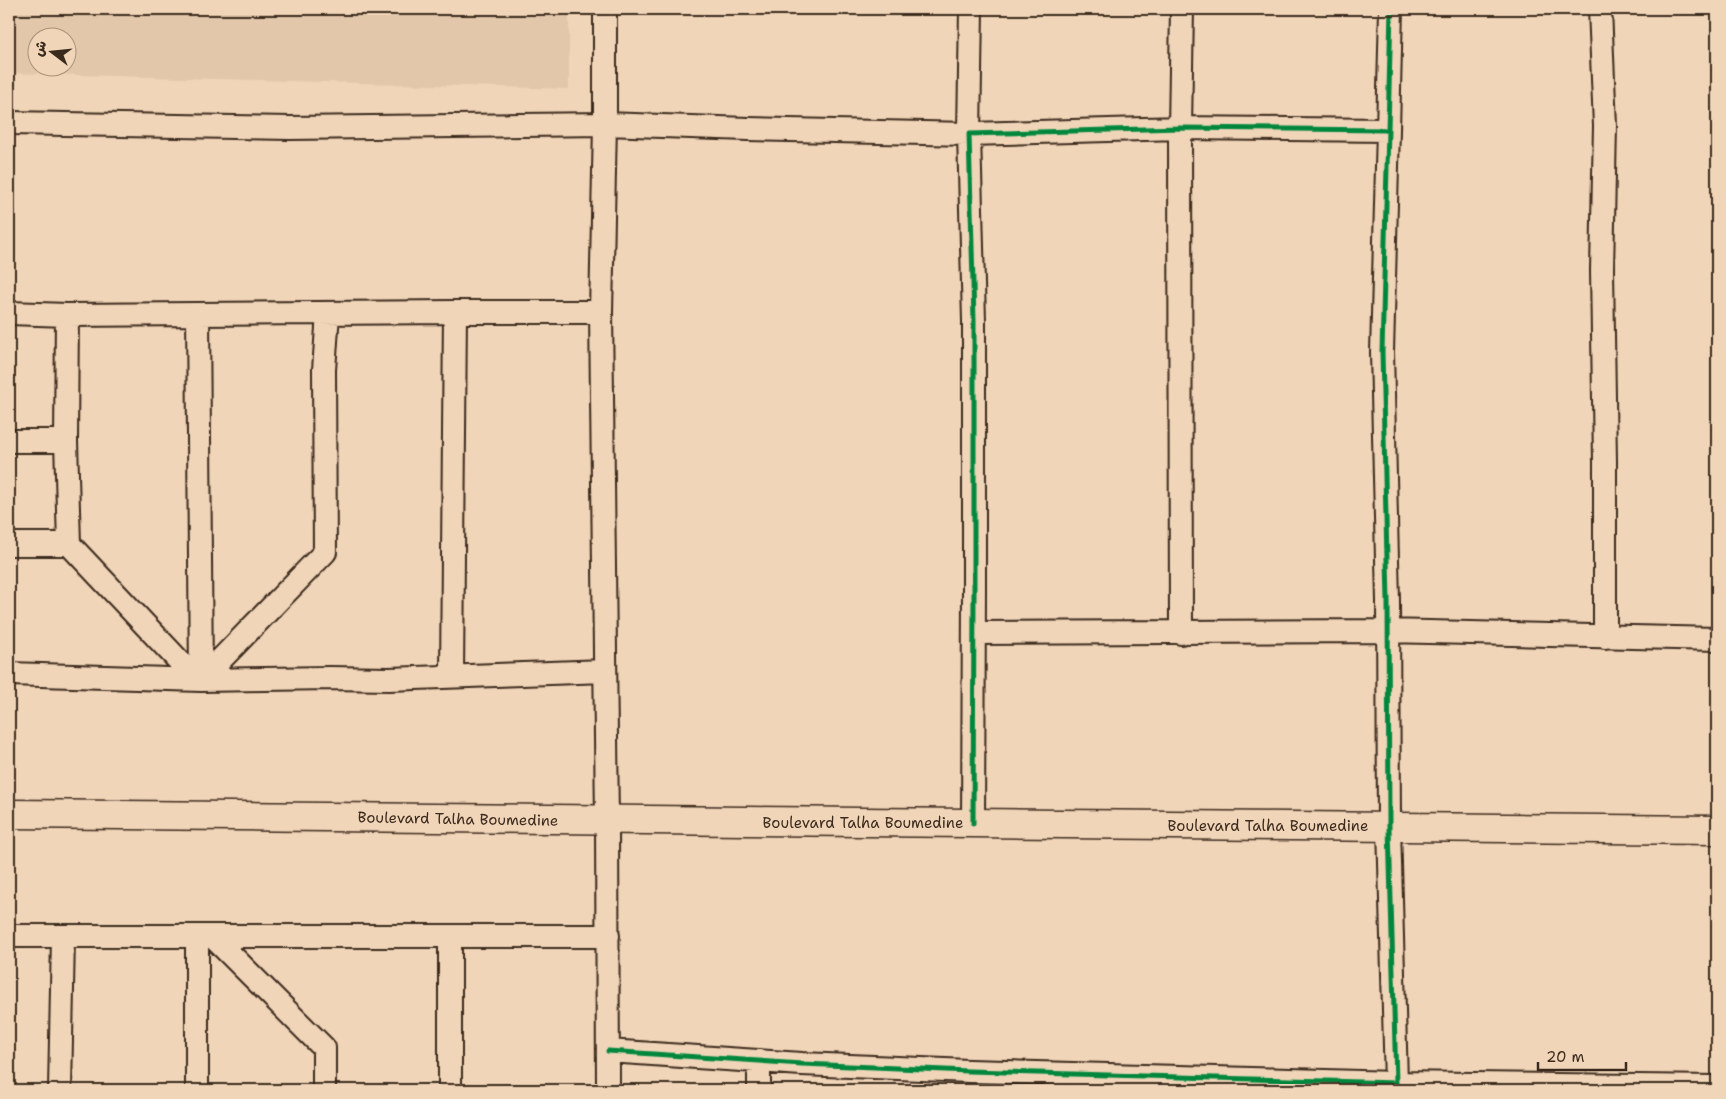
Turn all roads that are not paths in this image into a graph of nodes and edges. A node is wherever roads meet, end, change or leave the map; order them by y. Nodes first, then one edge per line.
1 (605, 9) edge
2 (971, 9) edge
3 (1182, 9) edge
4 (1391, 9) edge
5 (1600, 9) edge
6 (9, 123) edge
7 (605, 124) junction
8 (1180, 128) junction
9 (1388, 130) junction
10 (969, 134) junction
11 (455, 312) junction
12 (601, 312) junction
13 (9, 313) edge
14 (328, 313) junction
15 (198, 314) junction
16 (67, 315) junction
17 (66, 441) junction
18 (9, 442) edge
19 (9, 544) edge
20 (69, 544) junction
21 (1388, 631) junction
22 (974, 633) junction
23 (1181, 633) junction
24 (1605, 637) junction
25 (1717, 639) edge
26 (605, 671) junction
27 (9, 674) edge
28 (452, 676) junction
29 (201, 680) junction
30 (9, 814) edge
31 (607, 821) junction
32 (972, 824) junction
33 (1389, 827) junction
34 (1717, 830) edge
35 (9, 936) edge
36 (608, 936) junction
37 (63, 937) junction
38 (205, 937) junction
39 (450, 937) junction
40 (608, 1051) junction
41 (759, 1062) junction
42 (969, 1080) edge
43 (1183, 1084) edge
44 (1396, 1087) edge
45 (1717, 1087) edge
46 (1594, 1088) edge
47 (60, 1090) edge
48 (198, 1090) edge
49 (324, 1090) edge
50 (450, 1090) edge
51 (608, 1090) edge
52 (759, 1090) edge

1 - 7 street
2 - 10 street
3 - 8 street
4 - 9 street
5 - 24 street
6 - 7 street
7 - 10 street
7 - 12 street
8 - 9 street
8 - 10 street
8 - 23 street
9 - 21 street
10 - 22 street
11 - 12 street
11 - 14 street
11 - 28 street
12 - 26 street
13 - 16 street
14 - 15 street
14 - 29 street
15 - 16 street
15 - 29 street
16 - 17 street
17 - 18 street
17 - 20 street
19 - 20 street
20 - 29 street
21 - 23 street
21 - 24 street
21 - 33 street
22 - 23 street
22 - 32 street
24 - 25 street
26 - 28 street
26 - 31 street
27 - 29 street
28 - 29 street
30 - 31 main road, Boulevard Talha Boumedine
31 - 32 main road, Boulevard Talha Boumedine
31 - 36 street
32 - 33 main road, Boulevard Talha Boumedine
33 - 34 main road, Boulevard Talha Boumedine
33 - 44 street
35 - 37 street
36 - 39 street
36 - 40 street
37 - 38 street
37 - 47 street
38 - 39 street
38 - 48 street
38 - 49 street
39 - 50 street
40 - 41 street
40 - 51 street
41 - 42 street
41 - 52 street
42 - 43 street
43 - 44 street
44 - 46 street
45 - 46 street

